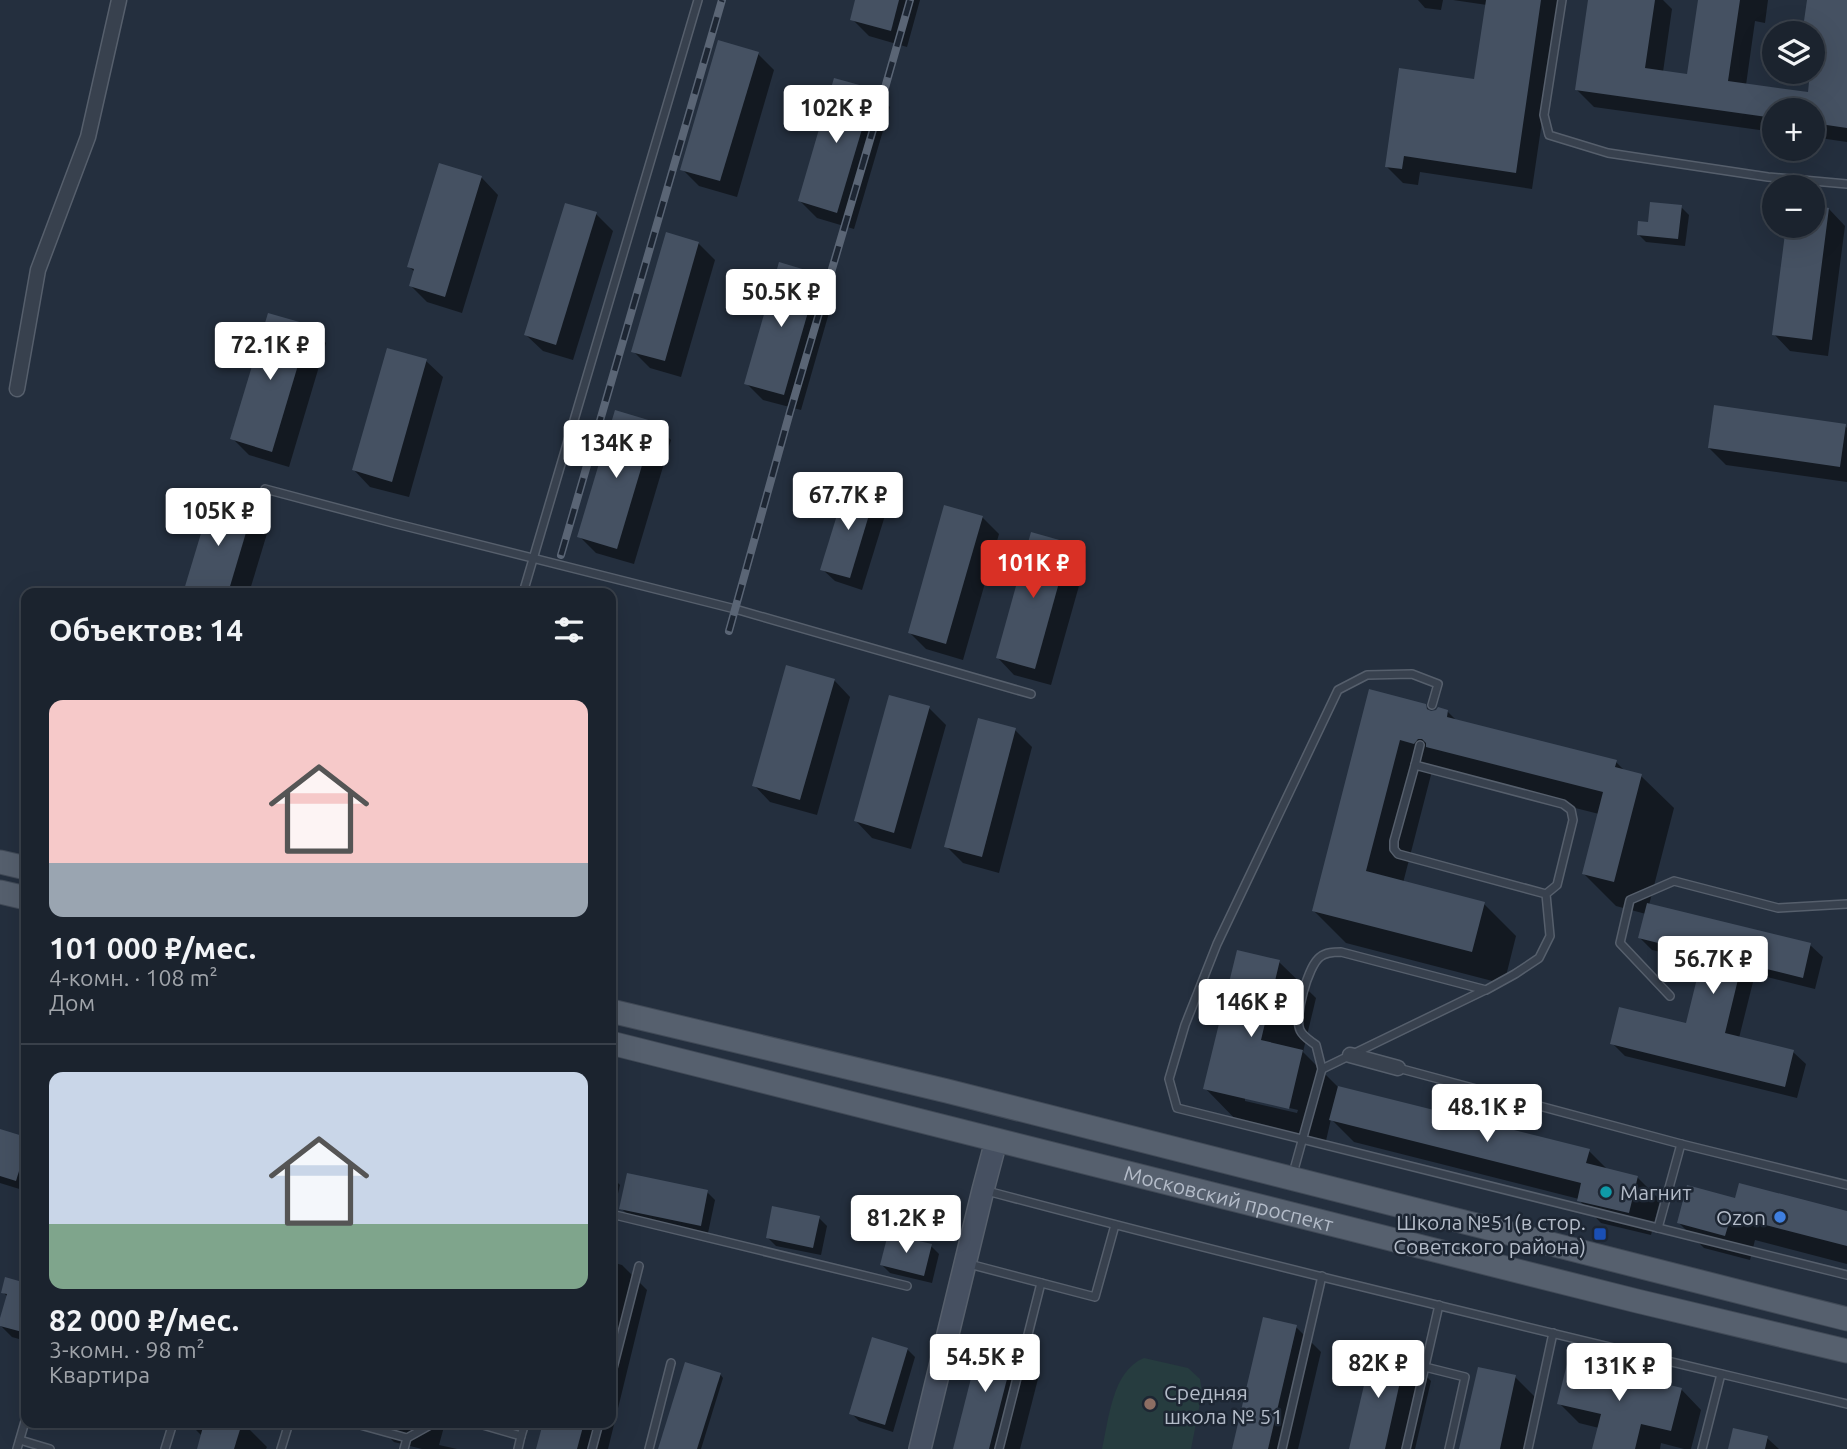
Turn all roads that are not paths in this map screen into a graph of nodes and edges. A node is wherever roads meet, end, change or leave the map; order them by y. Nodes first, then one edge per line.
1 (120, 0) edge
2 (698, 0) edge
3 (1562, 0) edge
4 (1847, 184) edge
5 (17, 389) dead end
6 (265, 489) dead end
7 (533, 558) junction
8 (524, 588) edge
9 (1031, 694) dead end
10 (1432, 705) dead end
11 (1420, 745) dead end
12 (1415, 765) junction
13 (0, 862) edge
14 (21, 867) edge
15 (0, 892) edge
16 (1546, 894) junction
17 (21, 897) edge
18 (1847, 904) edge
19 (1486, 989) junction
20 (1670, 996) dead end
21 (616, 1012) edge
22 (616, 1044) edge
23 (1350, 1055) junction
24 (1398, 1068) joint
25 (1322, 1069) junction
26 (996, 1141) junction
27 (1302, 1141) junction
28 (1681, 1144) junction
29 (1292, 1180) junction
30 (1847, 1185) edge
31 (983, 1189) junction
32 (1284, 1212) junction
33 (616, 1215) edge
34 (1115, 1225) junction
35 (1658, 1228) junction
36 (965, 1263) junction
37 (639, 1266) dead end
38 (1847, 1275) edge
39 (1322, 1276) junction
40 (1041, 1283) junction
41 (906, 1286) dead end
42 (1439, 1305) junction
43 (1847, 1319) edge
44 (1553, 1333) junction
45 (1847, 1352) edge
46 (616, 1356) edge
47 (671, 1363) dead end
48 (1425, 1367) junction
49 (1721, 1374) junction
50 (1847, 1404) edge
51 (23, 1428) edge
52 (171, 1428) edge
53 (287, 1428) edge
54 (371, 1428) edge
55 (425, 1428) edge
56 (494, 1428) edge
57 (524, 1428) edge
58 (598, 1428) edge
59 (522, 1436) junction
60 (407, 1438) junction
61 (20, 1440) junction
62 (17, 1449) edge
63 (50, 1449) edge
64 (165, 1449) edge
65 (281, 1449) edge
66 (404, 1449) edge
67 (518, 1449) edge
68 (592, 1449) edge
69 (649, 1449) edge
70 (920, 1449) edge
71 (999, 1449) edge
72 (1282, 1449) edge
73 (1406, 1449) edge
74 (1449, 1449) edge
75 (1528, 1449) edge
76 (1702, 1449) edge

1 - 5 street
2 - 7 lane
3 - 4 lane
6 - 7 lane
7 - 8 lane
7 - 9 lane
10 - 27 lane
11 - 12 lane
12 - 16 lane
12 - 16 lane
13 - 14 main road
15 - 17 main road
16 - 19 lane
18 - 20 lane
19 - 23 lane
19 - 25 lane
21 - 29 main road, Московский проспект
22 - 26 main road, Московский проспект
23 - 24 street
23 - 25 lane
24 - 28 lane
25 - 27 lane
26 - 31 street
26 - 32 main road, Московский проспект
27 - 29 lane
27 - 35 lane
28 - 30 lane
28 - 35 lane
29 - 32 main road
29 - 43 main road, Московский проспект
31 - 34 lane
31 - 36 street
32 - 45 main road, Московский проспект
33 - 41 lane
34 - 39 lane
34 - 40 lane
35 - 38 lane
36 - 40 lane
36 - 70 street
37 - 46 lane
39 - 42 lane
39 - 72 lane
40 - 71 lane
42 - 44 lane
42 - 48 lane
44 - 49 lane
44 - 75 lane
47 - 69 lane
48 - 73 lane
48 - 74 lane
49 - 50 lane
49 - 76 lane
51 - 61 lane
52 - 64 lane
53 - 65 lane
54 - 60 lane
55 - 60 lane
56 - 59 lane
57 - 59 lane
58 - 68 lane
59 - 67 lane
60 - 66 lane
61 - 62 lane
61 - 63 lane

